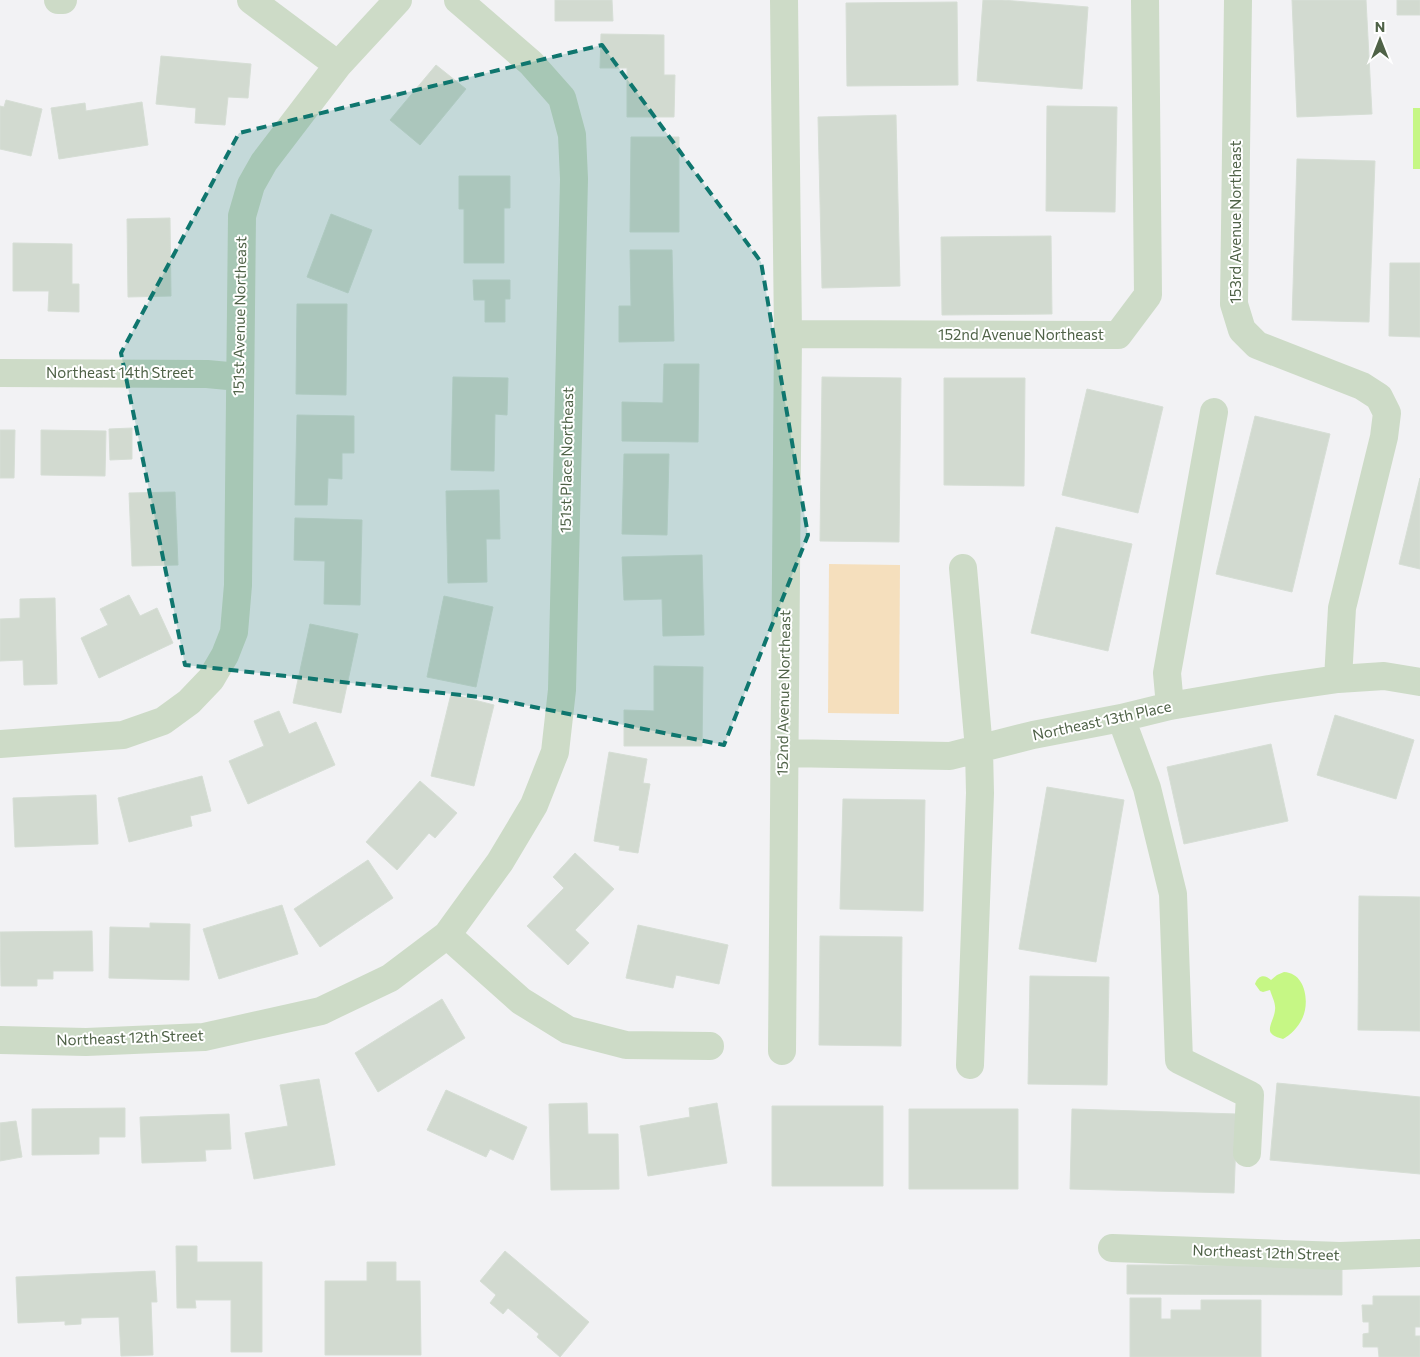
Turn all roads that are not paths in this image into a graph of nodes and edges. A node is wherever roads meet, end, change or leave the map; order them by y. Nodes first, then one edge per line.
1 (58, 0) edge
2 (63, 0) edge
3 (251, 0) edge
4 (398, 0) edge
5 (458, 0) edge
6 (784, 0) edge
7 (1145, 0) edge
8 (1238, 0) edge
9 (338, 65) junction
10 (788, 334) junction
11 (0, 373) edge
12 (239, 377) junction
13 (1214, 412) dead end
14 (963, 568) dead end
15 (1338, 678) junction
16 (1420, 682) edge
17 (1170, 706) junction
18 (1121, 718) junction
19 (0, 744) edge
20 (979, 749) junction
21 (784, 753) junction
22 (446, 935) junction
23 (0, 1040) edge
24 (710, 1046) dead end
25 (782, 1051) dead end
26 (970, 1065) dead end
27 (1247, 1153) dead end
28 (1112, 1248) dead end
29 (1420, 1253) edge

1 - 2 street
3 - 9 street
4 - 9 street, 151st Avenue Northeast
5 - 22 street, 151st Place Northeast
6 - 10 street, 152nd Avenue Northeast
7 - 10 street, 152nd Avenue Northeast
8 - 15 street, 153rd Avenue Northeast
9 - 12 street, 151st Avenue Northeast
10 - 21 street, 152nd Avenue Northeast
11 - 12 street, Northeast 14th Street
12 - 19 street, 151st Avenue Northeast
13 - 17 street
14 - 20 street
15 - 16 street, Northeast 13th Place
15 - 17 street, Northeast 13th Place
17 - 18 street, Northeast 13th Place
18 - 20 street, Northeast 13th Place
18 - 27 street
20 - 21 street, Northeast 13th Place
20 - 26 street
21 - 25 street, 152nd Avenue Northeast
22 - 23 street, Northeast 12th Street
22 - 24 street
28 - 29 street, Northeast 12th Street

